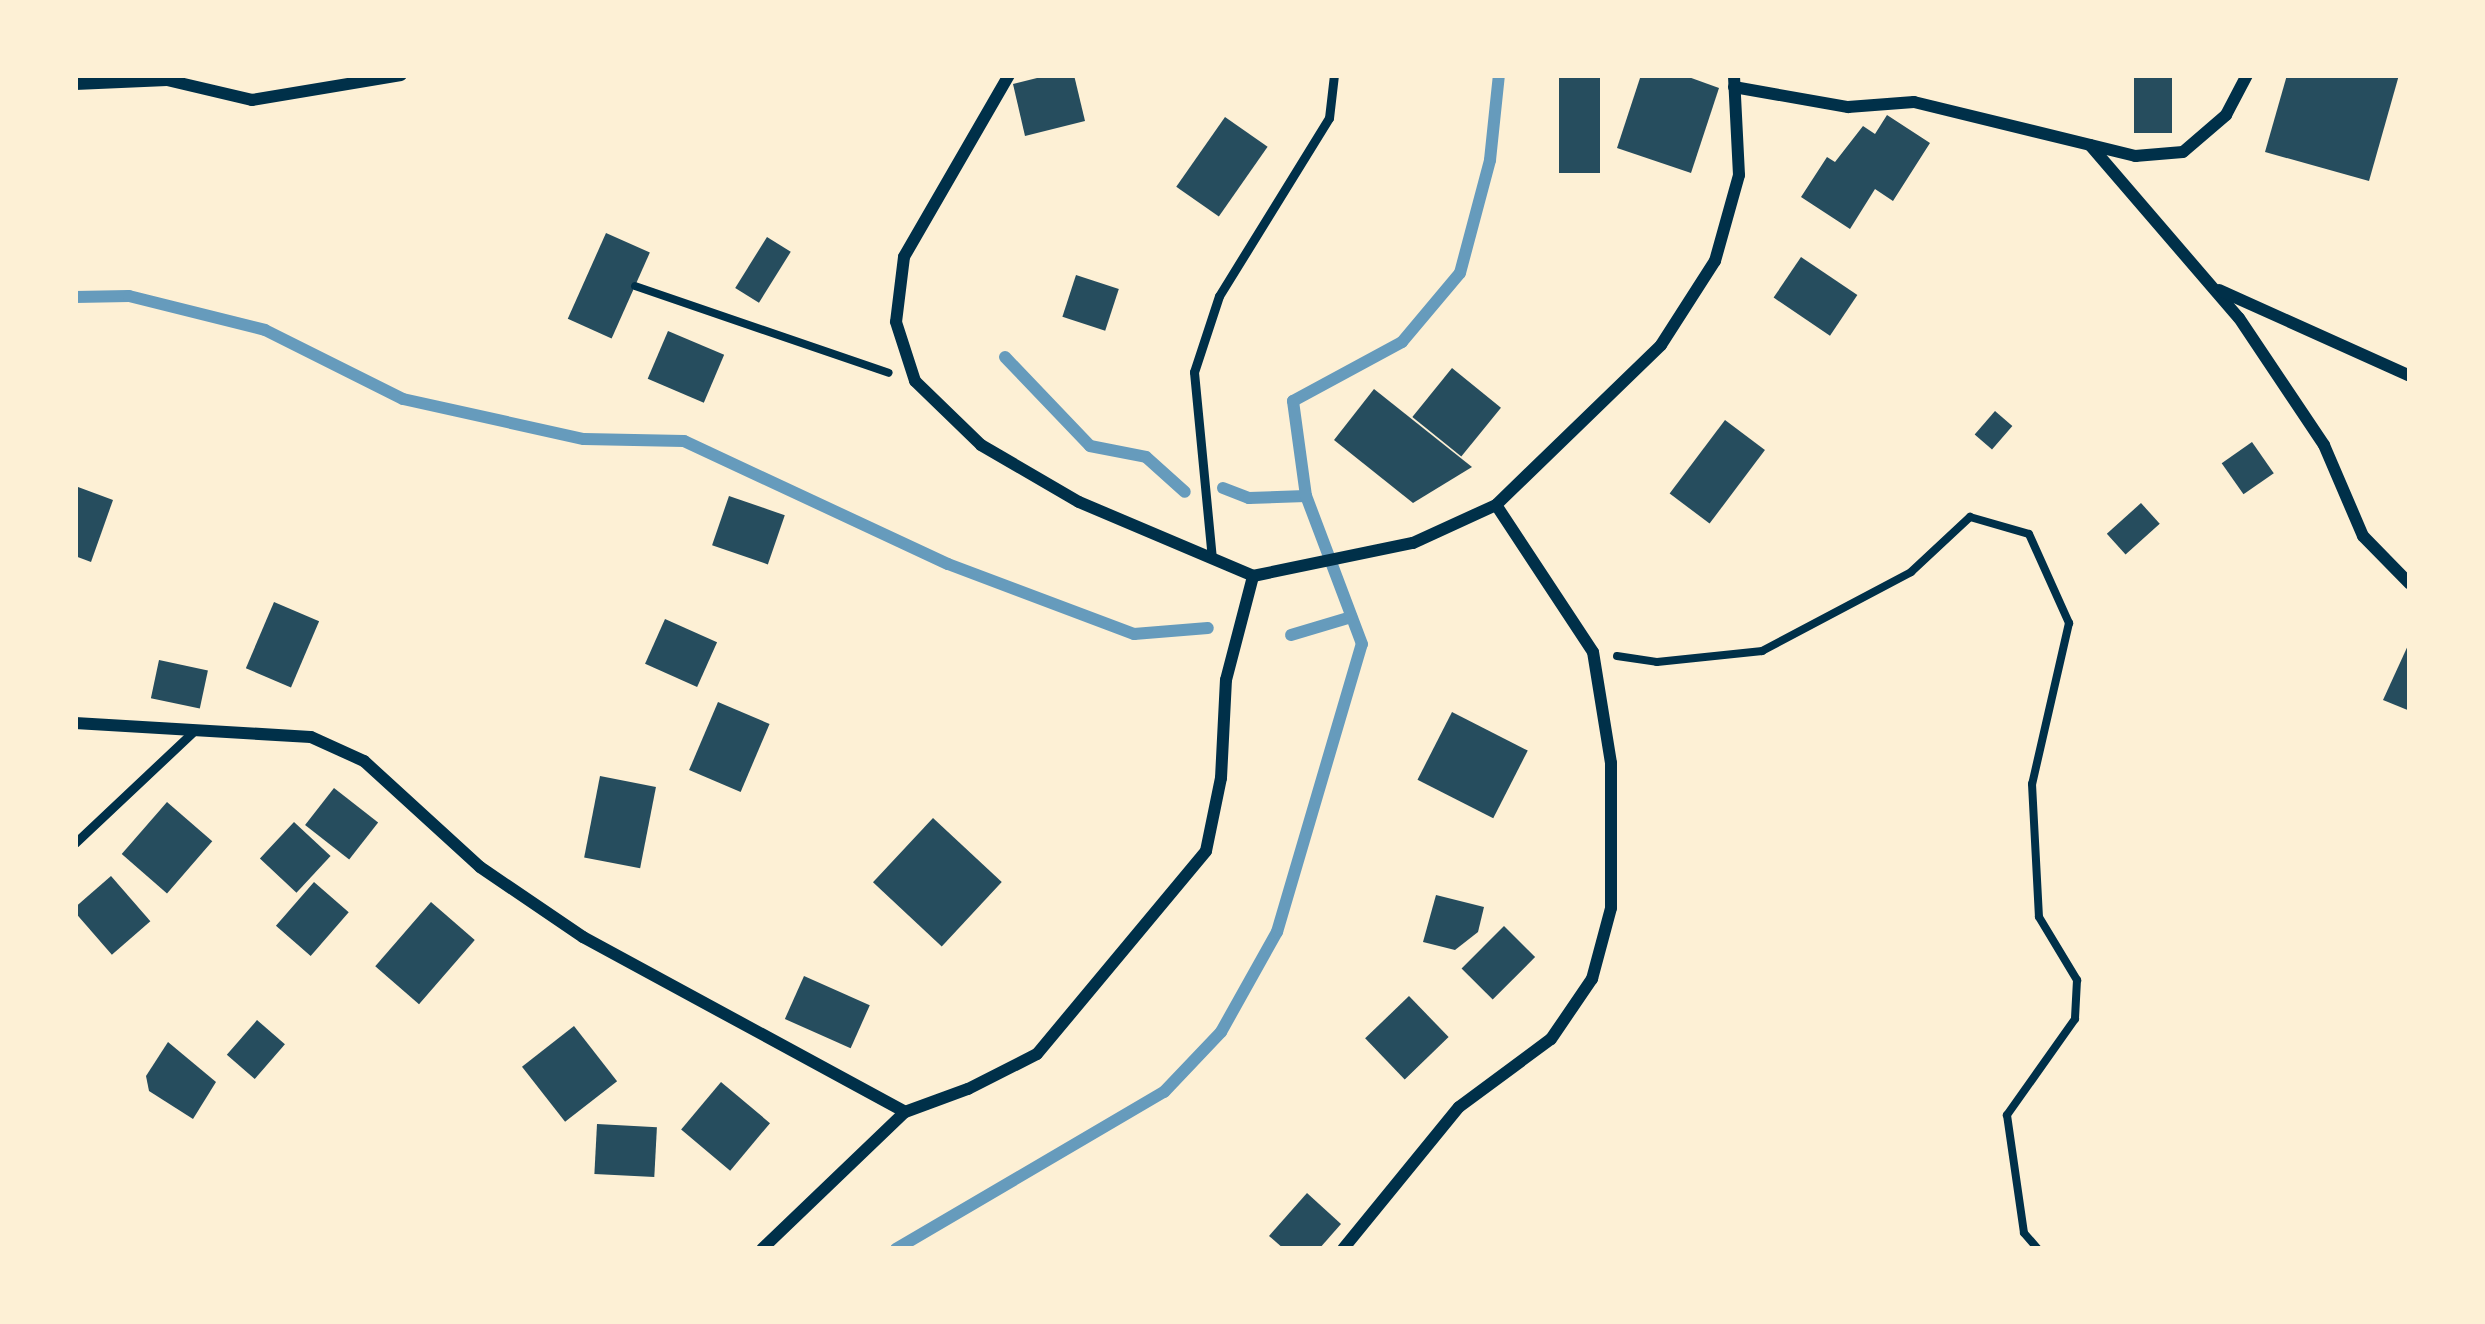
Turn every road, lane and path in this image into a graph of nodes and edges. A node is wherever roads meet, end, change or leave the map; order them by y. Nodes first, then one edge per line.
1 (401, 75) edge
2 (1009, 75) edge
3 (1334, 75) edge
4 (2247, 75) edge
5 (1734, 81) edge
6 (75, 84) edge
7 (2089, 144) junction
8 (635, 286) dead end
9 (2212, 287) junction
10 (2410, 376) edge
11 (914, 381) junction
12 (1496, 505) junction
13 (1212, 559) junction
14 (1252, 576) junction
15 (2410, 584) edge
16 (1594, 652) junction
17 (75, 723) edge
18 (198, 727) junction
19 (75, 843) edge
20 (905, 1112) junction
21 (761, 1249) edge
22 (1343, 1249) edge
23 (2038, 1249) edge

1 - 6 street
2 - 11 street
3 - 13 lane
4 - 7 street
5 - 7 street
5 - 12 street
7 - 9 street
8 - 11 path
9 - 10 street
9 - 15 street
11 - 13 street
12 - 14 street
12 - 16 street
13 - 14 street
14 - 20 street
16 - 22 street
16 - 23 path
17 - 18 street
18 - 19 lane
18 - 20 street
20 - 21 street

